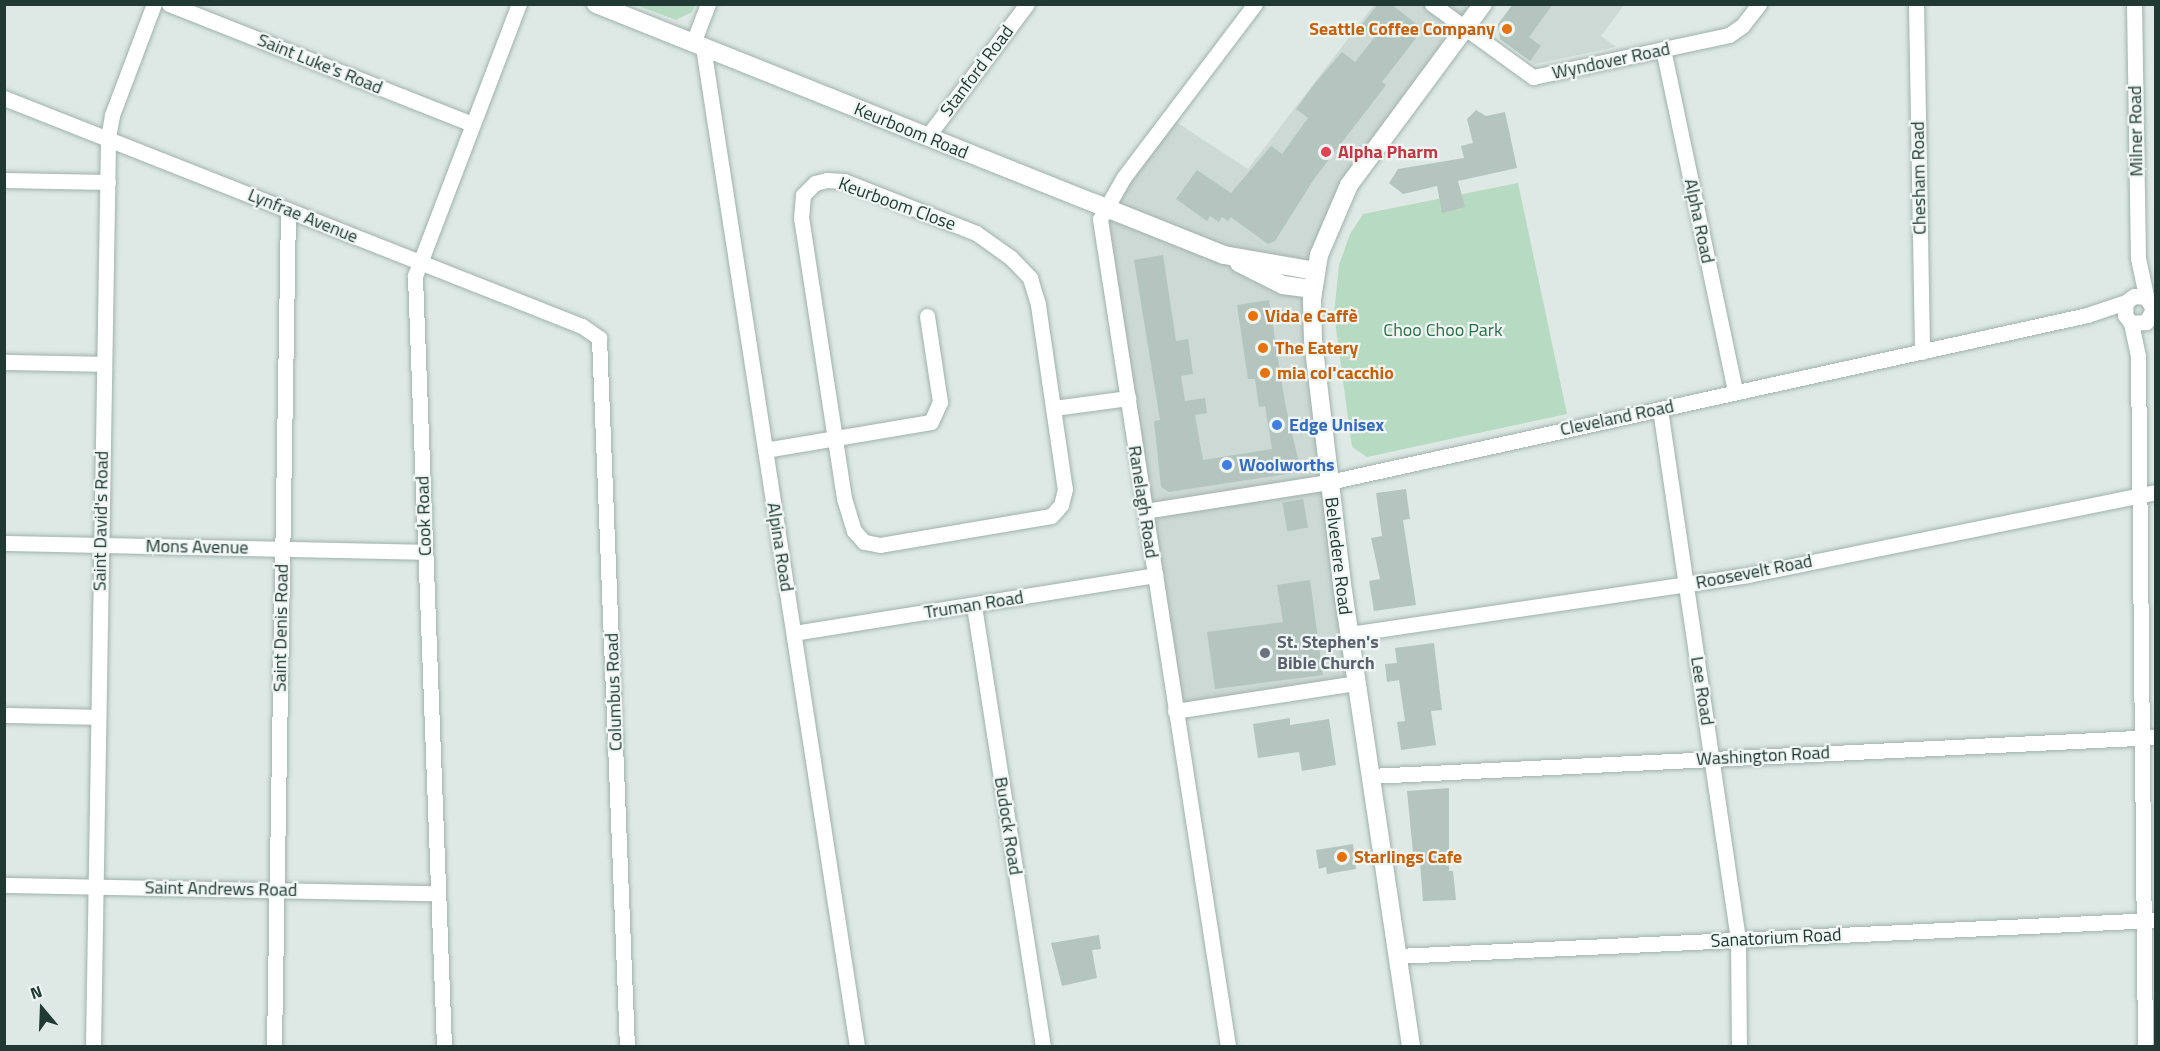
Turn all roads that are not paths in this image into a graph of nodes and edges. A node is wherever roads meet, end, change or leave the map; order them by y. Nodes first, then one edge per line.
1 (154, 4) edge
2 (169, 4) edge
3 (519, 4) edge
4 (596, 4) edge
5 (708, 4) edge
6 (1027, 4) edge
7 (1255, 4) edge
8 (1432, 4) edge
9 (1483, 4) edge
10 (1759, 4) edge
11 (1917, 4) edge
12 (2134, 4) edge
13 (1465, 29) junction
14 (698, 45) junction
15 (1663, 49) junction
16 (4, 98) edge
17 (472, 124) junction
18 (927, 137) junction
19 (108, 138) junction
20 (4, 180) edge
21 (108, 182) junction
22 (1105, 208) junction
23 (288, 210) junction
24 (1227, 256) junction
25 (419, 262) junction
26 (1315, 271) junction
27 (1313, 290) junction
28 (2142, 310) edge
29 (927, 316) dead end
30 (599, 338) joint
31 (1922, 352) junction
32 (4, 362) edge
33 (104, 363) junction
34 (1735, 392) junction
35 (1127, 393) junction
36 (1053, 404) junction
37 (1660, 409) junction
38 (835, 439) junction
39 (765, 450) junction
40 (1329, 482) junction
41 (2148, 492) edge
42 (1145, 511) junction
43 (4, 543) edge
44 (100, 545) junction
45 (282, 548) junction
46 (425, 552) junction
47 (1155, 575) junction
48 (1686, 585) junction
49 (974, 606) junction
50 (794, 633) junction
51 (1349, 634) junction
52 (1356, 683) junction
53 (1175, 711) junction
54 (4, 715) edge
55 (97, 717) junction
56 (2149, 737) edge
57 (1712, 758) junction
58 (1370, 776) junction
59 (4, 885) edge
60 (95, 887) junction
61 (276, 890) junction
62 (438, 893) junction
63 (2150, 920) edge
64 (1738, 939) junction
65 (1397, 956) junction
66 (93, 1047) edge
67 (274, 1047) edge
68 (444, 1047) edge
69 (627, 1047) edge
70 (857, 1047) edge
71 (1043, 1047) edge
72 (1228, 1047) edge
73 (1411, 1047) edge
74 (1739, 1047) edge
75 (2145, 1047) edge

1 - 19 street, Saint David's Road
2 - 17 street, Saint Luke's Road
3 - 17 street, Cook Road
4 - 14 main road, Keurboom Road
5 - 14 street
6 - 18 street, Stanford Road
7 - 22 street
8 - 13 street, Wyndover Road
9 - 13 main road, Belvedere Road
10 - 15 street, Wyndover Road
11 - 31 street, Chesham Road
12 - 28 street, Milner Road
13 - 15 street, Wyndover Road
13 - 26 main road, Belvedere Road
14 - 18 main road, Keurboom Road
14 - 39 street, Alpina Road
15 - 34 street, Alpha Road
16 - 19 street, Lynfrae Avenue
17 - 25 street, Cook Road
18 - 22 main road, Keurboom Road
19 - 21 street, Saint David's Road
19 - 23 street, Lynfrae Avenue
20 - 21 street
21 - 33 street, Saint David's Road
22 - 24 main road, Keurboom Road
22 - 35 street, Ranelagh Road
23 - 25 street, Lynfrae Avenue
23 - 45 street, Saint Denis Road
24 - 26 main road, Keurboom Road
24 - 27 main road, Keurboom Road
25 - 30 street, Lynfrae Avenue
25 - 46 street, Cook Road
26 - 27 main road, Belvedere Road
27 - 40 main road, Belvedere Road
28 - 31 street, Cleveland Road
28 - 41 street, Milner Road
29 - 38 street
30 - 69 street, Columbus Road
31 - 34 street, Cleveland Road
32 - 33 street
33 - 44 street, Saint David's Road
34 - 37 street, Cleveland Road
35 - 36 street
35 - 42 street, Ranelagh Road
36 - 38 street, Keurboom Close
36 - 38 street, Keurboom Close
37 - 40 street, Cleveland Road
37 - 48 street, Lee Road
38 - 39 street
39 - 50 street, Alpina Road
40 - 42 street, Cleveland Road
40 - 51 main road, Belvedere Road
41 - 48 street, Roosevelt Road
41 - 56 street, Milner Road
42 - 47 street, Ranelagh Road
43 - 44 street, Mons Avenue
44 - 45 street, Mons Avenue
44 - 55 street, Saint David's Road
45 - 46 street, Mons Avenue
45 - 61 street, Saint Denis Road
46 - 62 street, Cook Road
47 - 49 street, Truman Road
47 - 53 street, Ranelagh Road
48 - 51 street, Roosevelt Road
48 - 57 street, Lee Road
49 - 50 street, Truman Road
49 - 71 street, Budock Road
50 - 70 street, Alpina Road
51 - 52 main road, Belvedere Road
52 - 53 street
52 - 58 main road, Belvedere Road
53 - 72 street, Ranelagh Road
54 - 55 street
55 - 60 street, Saint David's Road
56 - 57 street, Washington Road
56 - 63 street, Milner Road
57 - 58 street, Washington Road
57 - 64 street, Lee Road
58 - 65 main road, Belvedere Road
59 - 60 street, Saint Andrews Road
60 - 61 street, Saint Andrews Road
60 - 66 street, Saint David's Road
61 - 62 street, Saint Andrews Road
61 - 67 street, Saint Denis Road
62 - 68 street, Cook Road
63 - 64 street, Sanatorium Road
63 - 75 street, Milner Road
64 - 65 street, Sanatorium Road
64 - 74 street, Lee Road
65 - 73 main road, Belvedere Road

